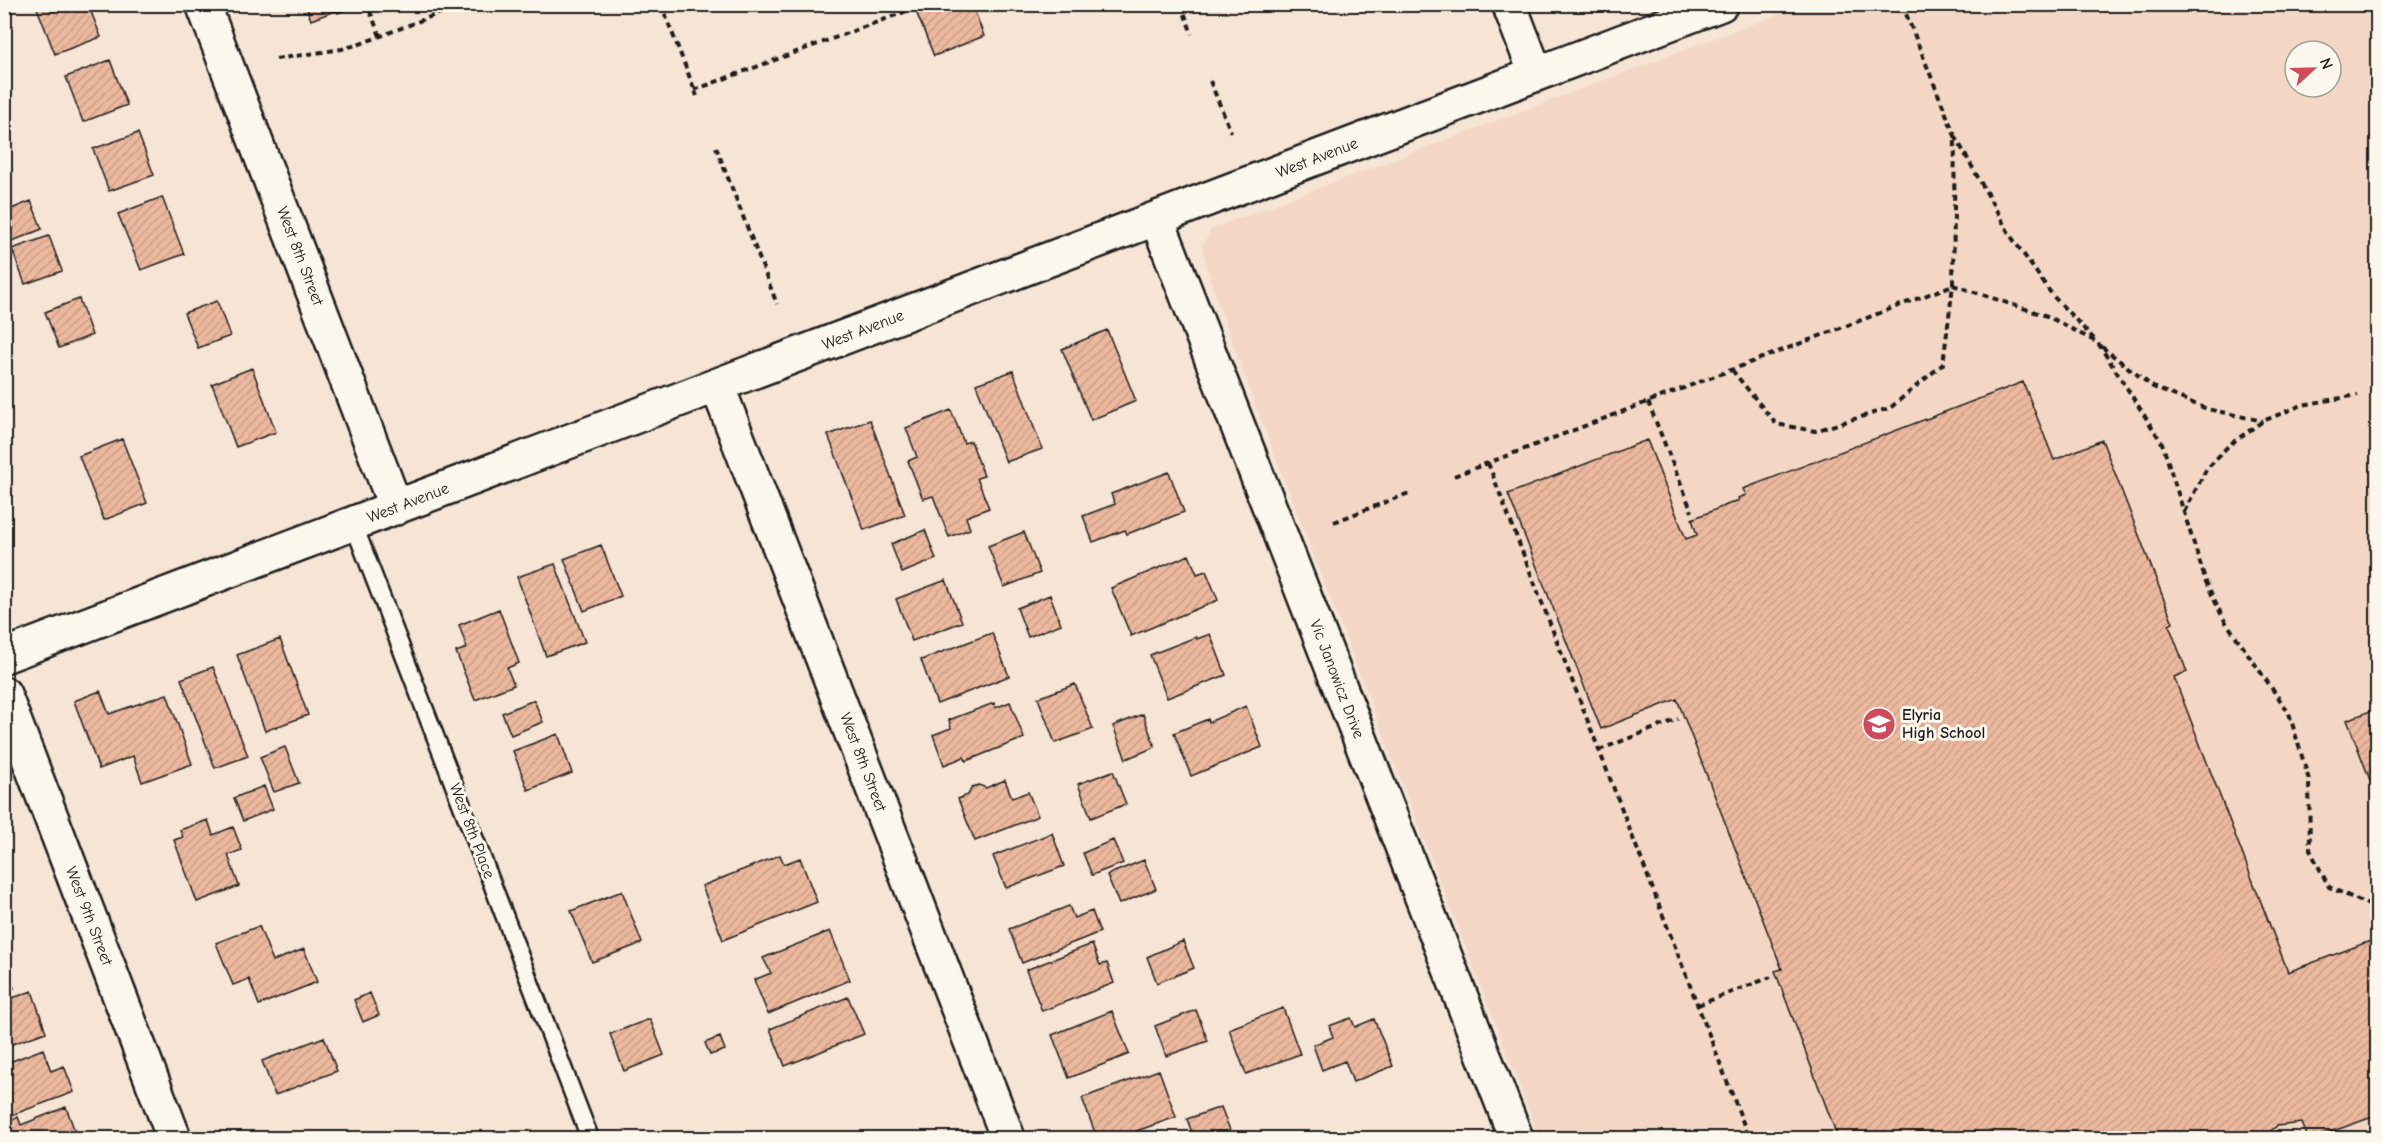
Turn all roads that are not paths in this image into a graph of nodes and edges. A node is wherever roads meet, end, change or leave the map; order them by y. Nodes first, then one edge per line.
1 (203, 4) edge
2 (1509, 4) edge
3 (1721, 4) edge
4 (1536, 74) junction
5 (1157, 219) junction
6 (717, 385) junction
7 (396, 508) junction
8 (353, 524) junction
9 (4, 656) edge
10 (4, 694) edge
11 (174, 1138) edge
12 (590, 1138) edge
13 (1008, 1138) edge
14 (1516, 1138) edge

1 - 7 street, West 8th Street
2 - 4 street
3 - 4 street, West Avenue
4 - 5 street, West Avenue
5 - 6 street, West Avenue
5 - 14 street, Vic Janowicz Drive
6 - 7 street, West Avenue
6 - 13 street, West 8th Street
7 - 8 street, West Avenue
8 - 9 street, West Avenue
8 - 12 lane, West 8th Place
10 - 11 street, West 9th Street

